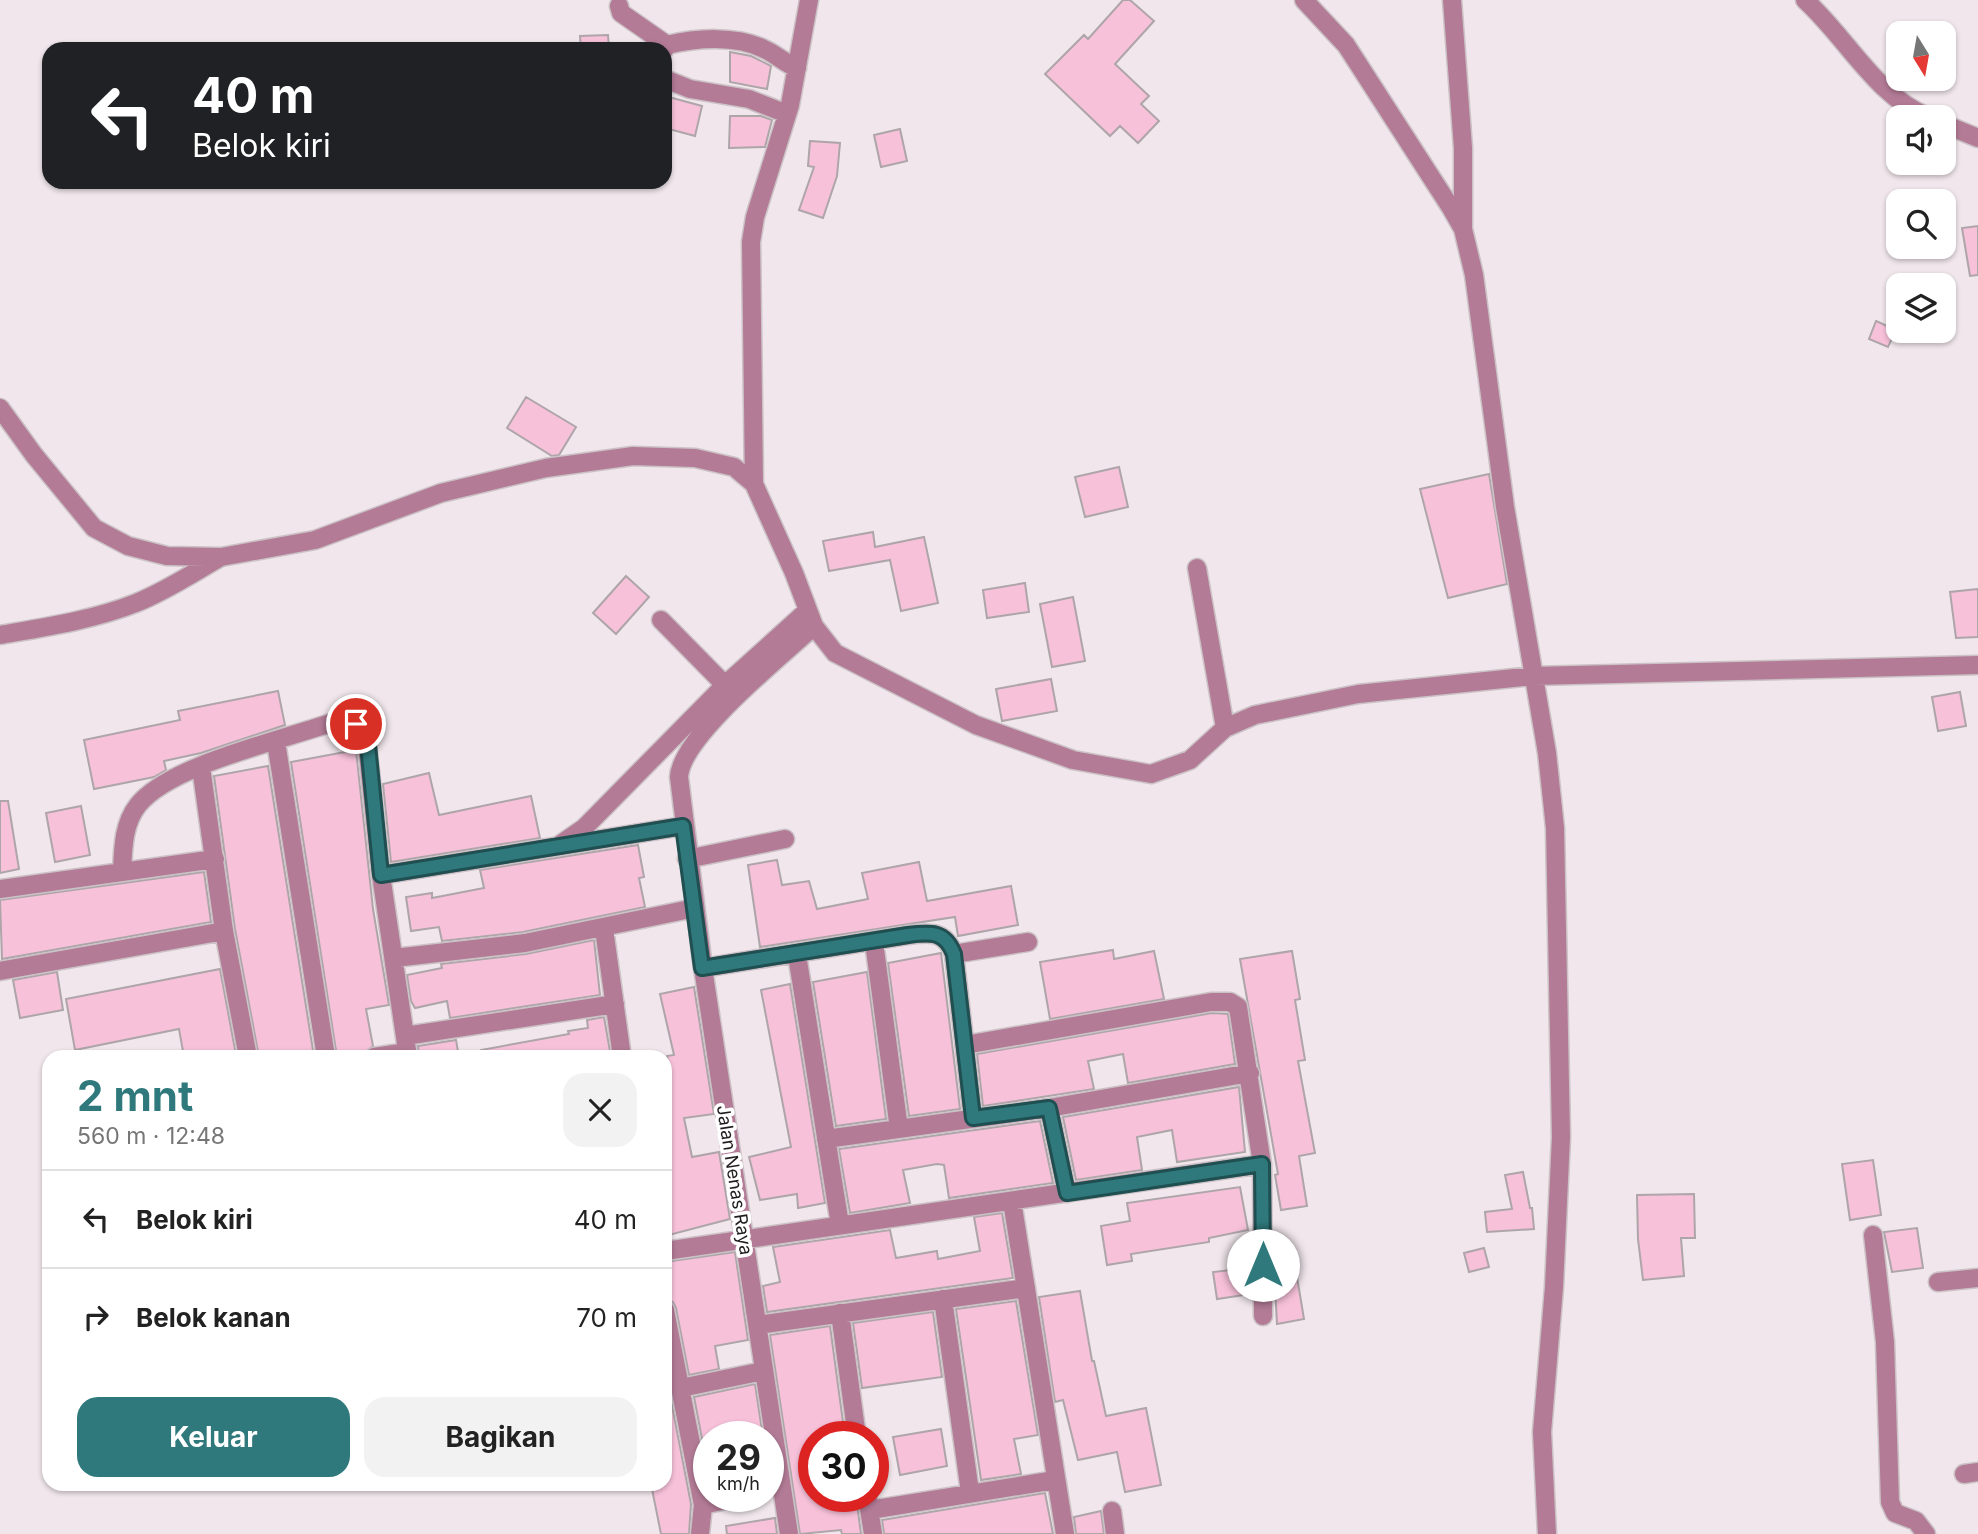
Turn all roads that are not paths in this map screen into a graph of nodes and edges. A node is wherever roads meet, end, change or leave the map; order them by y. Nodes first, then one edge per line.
1 (809, 0) edge
2 (1304, 0) edge
3 (1452, 0) edge
4 (1805, 0) edge
5 (620, 6) dead end
6 (659, 42) edge
7 (672, 45) edge
8 (797, 68) junction
9 (672, 82) edge
10 (1909, 105) edge
11 (787, 114) junction
12 (1956, 129) edge
13 (1978, 138) edge
14 (1463, 229) junction
15 (0, 408) edge
16 (754, 484) junction
17 (221, 557) junction
18 (1197, 568) dead end
19 (810, 619) junction
20 (661, 620) dead end
21 (0, 635) edge
22 (1978, 665) edge
23 (1533, 676) junction
24 (724, 685) junction
25 (1225, 728) junction
26 (276, 742) junction
27 (663, 751) junction
28 (680, 764) junction
29 (201, 767) junction
30 (683, 826) junction
31 (785, 839) dead end
32 (561, 844) junction
33 (215, 859) junction
34 (687, 859) junction
35 (122, 872) junction
36 (381, 875) junction
37 (0, 889) edge
38 (695, 908) junction
39 (604, 929) junction
40 (224, 931) junction
41 (874, 942) junction
42 (1028, 942) dead end
43 (954, 954) junction
44 (797, 955) junction
45 (394, 958) junction
46 (702, 968) junction
47 (0, 971) edge
48 (615, 1004) junction
49 (965, 1045) junction
50 (407, 1048) edge
51 (247, 1050) edge
52 (325, 1050) edge
53 (621, 1050) edge
54 (1250, 1073) junction
55 (1049, 1108) junction
56 (973, 1118) junction
57 (899, 1129) junction
58 (826, 1139) junction
59 (1262, 1164) junction
60 (1067, 1193) junction
61 (1012, 1201) junction
62 (840, 1225) junction
63 (1873, 1235) dead end
64 (743, 1239) junction
65 (672, 1250) edge
66 (1978, 1278) edge
67 (1938, 1282) dead end
68 (1026, 1288) junction
69 (943, 1298) junction
70 (840, 1313) junction
71 (1263, 1316) dead end
72 (758, 1325) junction
73 (672, 1344) edge
74 (763, 1371) junction
75 (681, 1388) junction
76 (768, 1421) edge
77 (855, 1421) edge
78 (693, 1452) edge
79 (1055, 1480) junction
80 (970, 1492) junction
81 (889, 1501) edge
82 (1112, 1511) dead end
83 (702, 1512) edge
84 (782, 1512) edge
85 (869, 1512) edge
86 (700, 1534) edge
87 (789, 1534) edge
88 (873, 1534) edge
89 (1065, 1534) edge
90 (1115, 1534) edge
91 (1547, 1534) edge
92 (1926, 1534) edge

1 - 8 street
2 - 14 street
3 - 14 street
4 - 10 street
5 - 6 street
7 - 8 street
8 - 11 street
9 - 11 street
11 - 16 street
12 - 13 street
14 - 23 street
15 - 17 street
16 - 17 street
16 - 19 street
17 - 21 street
18 - 25 street
19 - 24 street
19 - 25 street
19 - 28 street
20 - 24 street
22 - 23 street
23 - 25 street
23 - 91 street
24 - 27 street
26 - 29 street
26 - 36 street
26 - 52 street
27 - 28 street
27 - 32 street
28 - 30 street, Jalan Nenas Raya
29 - 33 street
29 - 35 street
30 - 32 street
30 - 34 street, Jalan Nenas Raya
31 - 34 street
32 - 36 street
33 - 35 street
33 - 40 street
34 - 38 street, Jalan Nenas Raya
35 - 37 street
36 - 45 street
38 - 39 street
38 - 46 street, Jalan Nenas Raya
39 - 45 street
39 - 48 street
40 - 47 street
40 - 51 street
41 - 43 street
41 - 44 street
41 - 57 street
42 - 43 street
43 - 49 street
44 - 46 street
44 - 58 street
45 - 50 street
46 - 64 street, Jalan Nenas Raya
48 - 50 street
48 - 53 street
49 - 54 street
49 - 56 street
54 - 55 street
54 - 59 street
55 - 56 street
55 - 60 street
56 - 57 street
57 - 58 street
58 - 62 street
59 - 60 street
59 - 71 street
60 - 61 street
61 - 62 street
61 - 68 street
62 - 64 street
63 - 92 street
64 - 65 street
64 - 72 street, Jalan Nenas Raya
66 - 67 street
68 - 69 street
68 - 79 street
69 - 70 street
69 - 80 street
70 - 72 street
70 - 77 street
72 - 74 street, Jalan Nenas Raya
73 - 75 street
74 - 75 street
74 - 76 street, Jalan Nenas Raya
75 - 78 street
79 - 80 street
79 - 89 street
80 - 81 street
82 - 90 street
83 - 86 street
84 - 87 street, Jalan Nenas Raya
85 - 88 street

